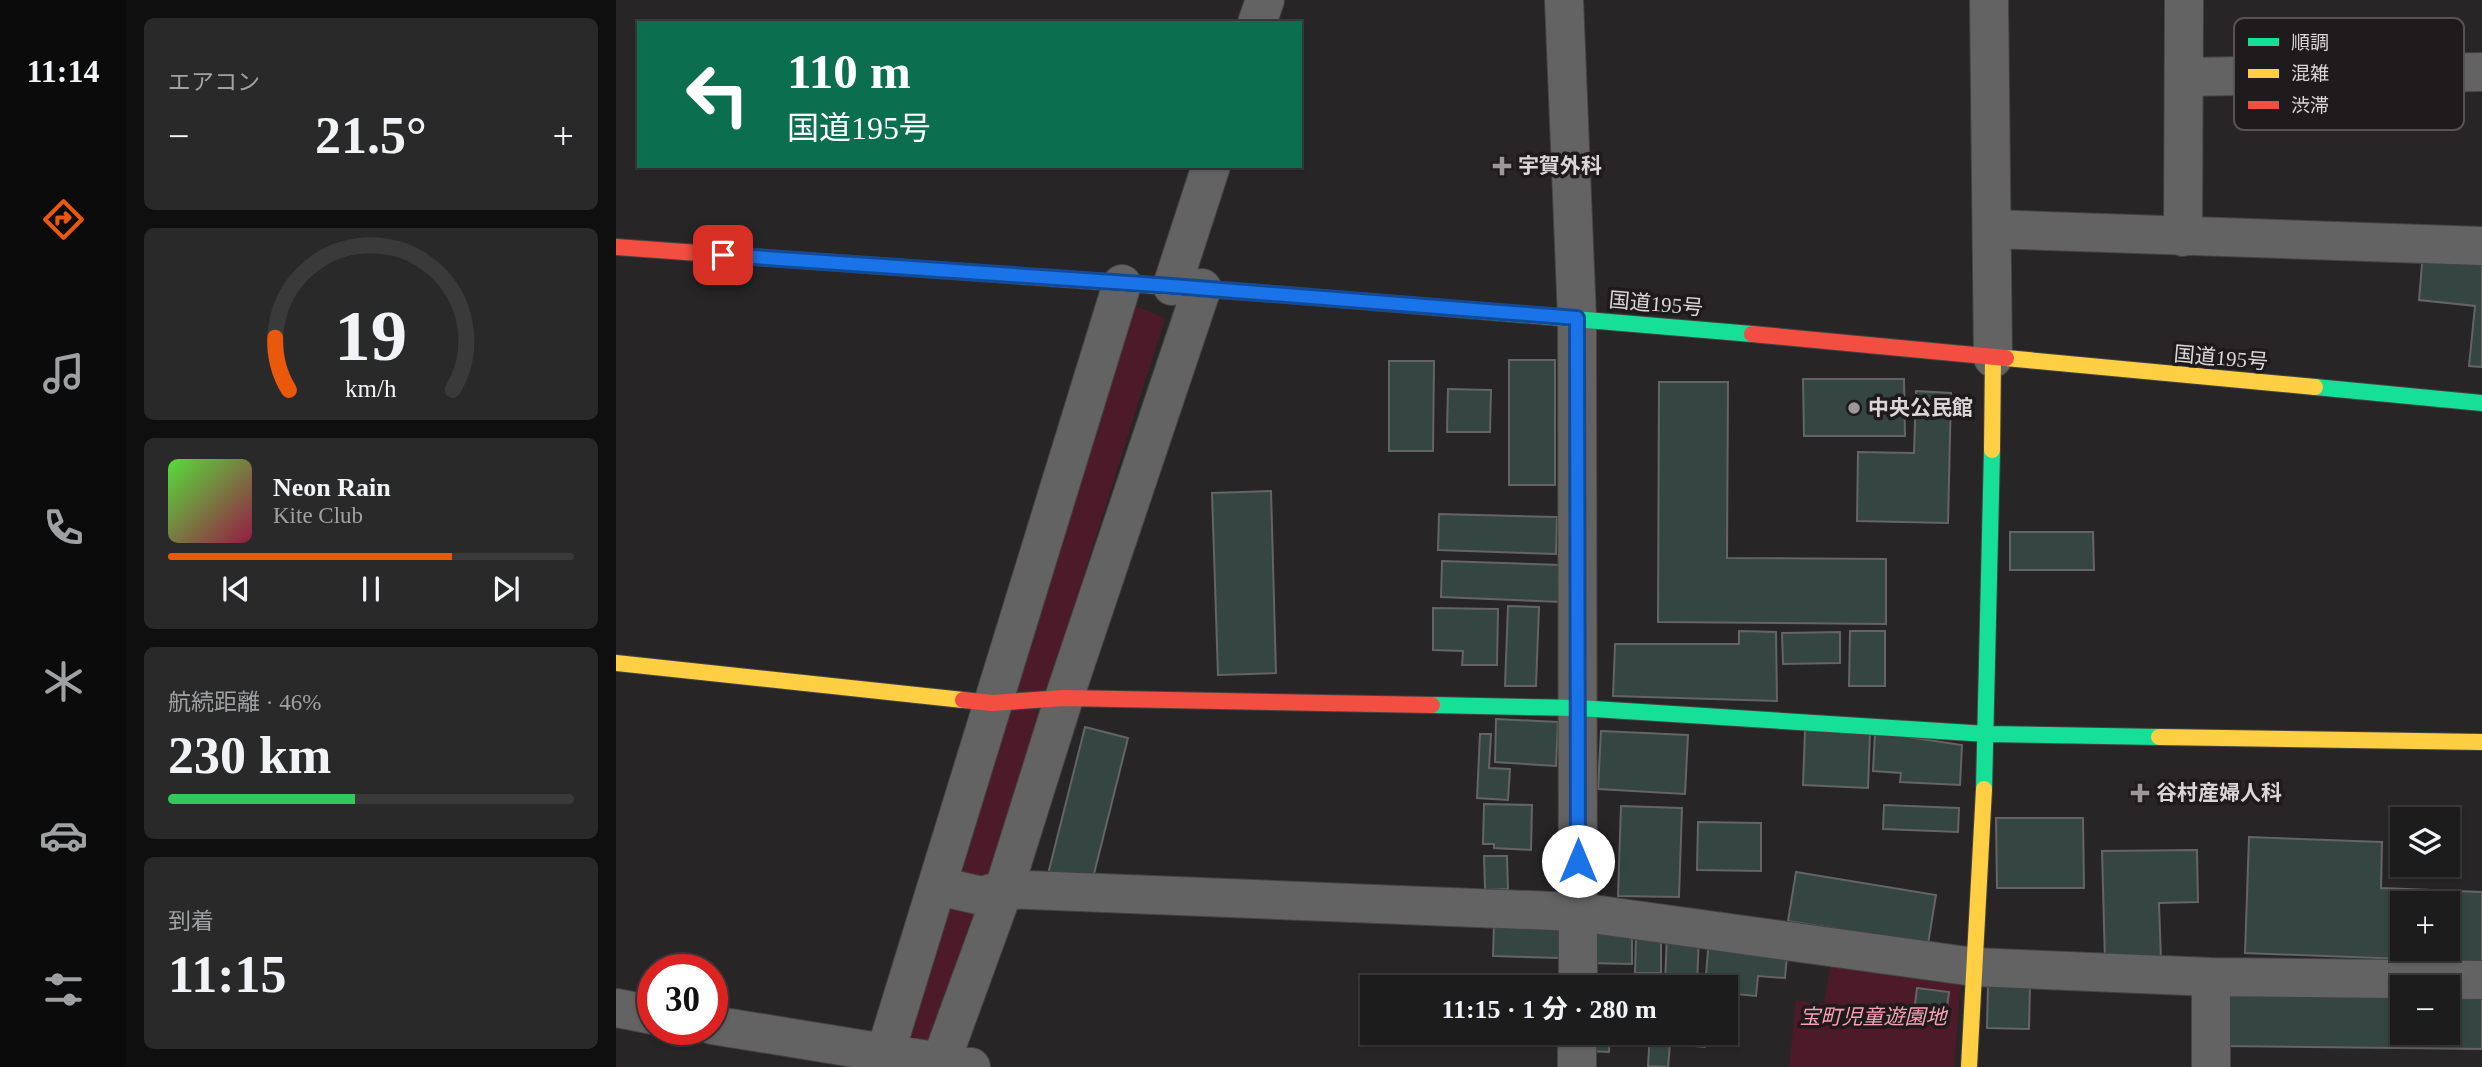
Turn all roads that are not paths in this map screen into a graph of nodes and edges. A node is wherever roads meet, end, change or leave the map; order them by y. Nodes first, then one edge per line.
1 (1265, 0) edge
2 (1564, 0) edge
3 (1989, 0) edge
4 (2184, 0) edge
5 (1258, 21) edge
6 (2464, 72) edge
7 (2482, 72) edge
8 (2234, 76) edge
9 (2185, 77) junction
10 (1211, 168) edge
11 (1992, 229) junction
12 (2183, 237) junction
13 (2482, 246) edge
14 (616, 247) edge
15 (1122, 284) junction
16 (1187, 287) junction
17 (1577, 318) junction
18 (1993, 358) junction
19 (2482, 403) edge
20 (616, 663) edge
21 (1064, 698) junction
22 (992, 703) junction
23 (1578, 708) junction
24 (1987, 734) junction
25 (2482, 742) edge
26 (938, 886) junction
27 (1004, 889) junction
28 (1578, 912) junction
29 (1974, 967) junction
30 (1578, 975) edge
31 (2211, 977) junction
32 (2482, 980) edge
33 (616, 1008) edge
34 (637, 1011) edge
35 (728, 1028) edge
36 (1577, 1045) edge
37 (883, 1061) edge
38 (950, 1065) edge
39 (1577, 1067) edge
40 (1969, 1067) edge
41 (2211, 1067) edge

1 - 5 street
2 - 17 street
3 - 11 street
4 - 9 street
6 - 7 street
8 - 9 street
9 - 12 street
10 - 16 street
11 - 12 street
11 - 18 street
12 - 13 street
14 - 15 main road, 国道195号
15 - 16 main road, 国道195号
15 - 22 street
16 - 17 main road, 国道195号
16 - 21 street
17 - 18 main road, 国道195号
17 - 23 street
18 - 19 main road, 国道195号
18 - 24 main road
20 - 22 main road
21 - 22 main road
21 - 23 main road
21 - 27 street
22 - 26 street
23 - 24 main road
23 - 28 street
24 - 25 main road
24 - 29 main road
26 - 27 street
26 - 37 street
27 - 28 street
27 - 38 street
28 - 29 street
28 - 30 street
29 - 31 street
29 - 40 main road
31 - 32 street
31 - 41 street
33 - 34 street
35 - 37 street
36 - 39 street
37 - 38 street

